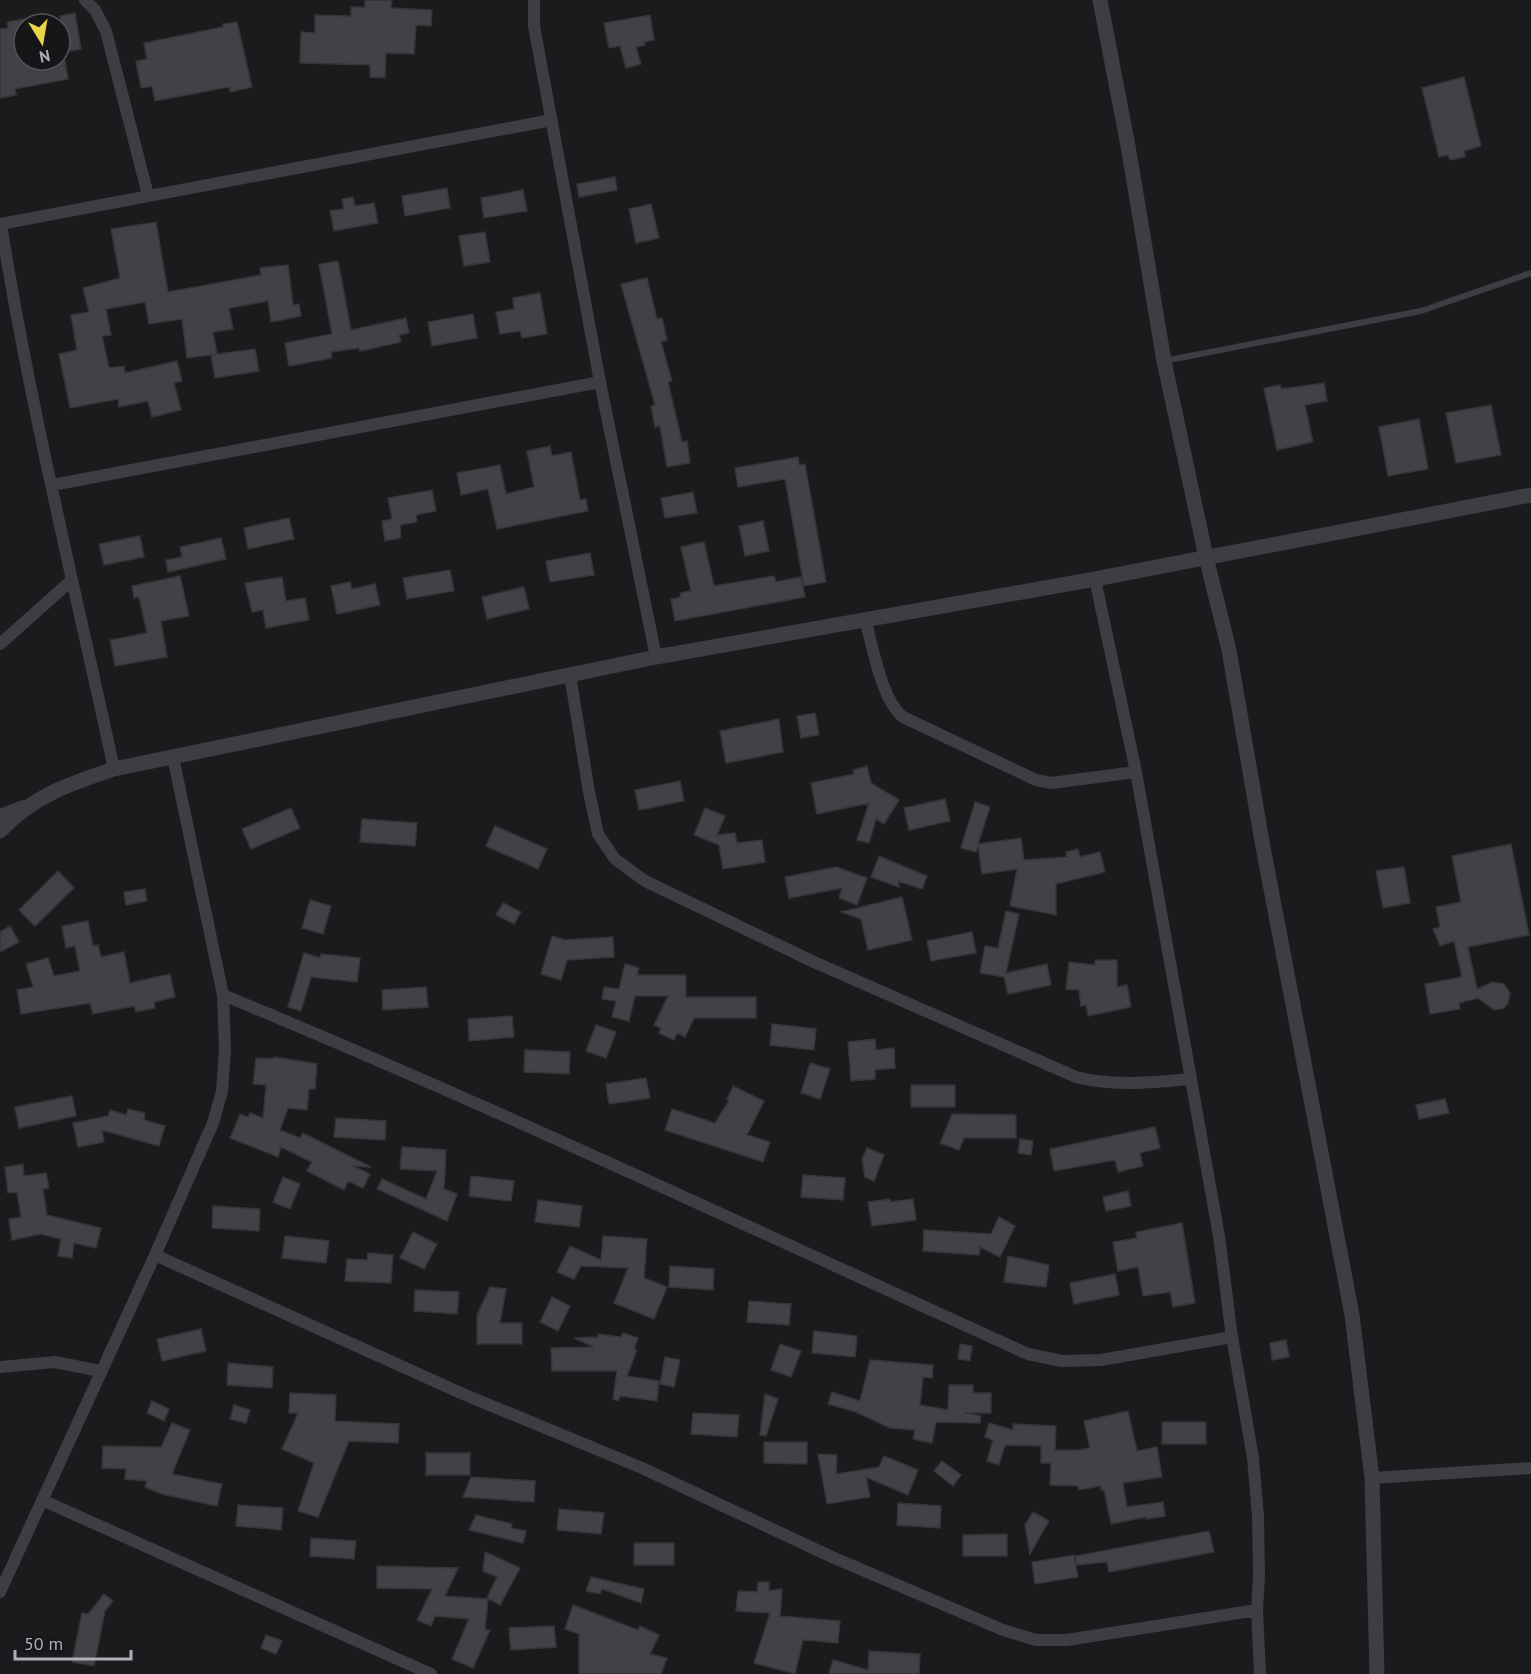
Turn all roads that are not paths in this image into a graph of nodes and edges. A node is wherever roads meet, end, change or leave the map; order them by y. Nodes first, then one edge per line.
1 (85, 0) edge
2 (534, 0) edge
3 (1100, 0) edge
4 (552, 120) junction
5 (148, 195) junction
6 (0, 224) edge
7 (1531, 273) edge
8 (1164, 361) junction
9 (600, 382) junction
10 (52, 485) junction
11 (1531, 495) edge
12 (1206, 557) junction
13 (1095, 579) junction
14 (72, 580) junction
15 (865, 618) junction
16 (0, 644) edge
17 (656, 657) junction
18 (570, 675) junction
19 (173, 757) junction
20 (114, 769) junction
21 (1136, 772) junction
22 (27, 805) junction
23 (0, 815) edge
24 (0, 831) edge
25 (223, 995) junction
26 (1191, 1079) junction
27 (155, 1255) junction
28 (1232, 1337) junction
29 (0, 1366) edge
30 (100, 1371) junction
31 (1531, 1468) edge
32 (1372, 1478) junction
33 (42, 1500) junction
34 (0, 1592) edge
35 (1257, 1610) junction
36 (431, 1674) edge
37 (1260, 1674) edge
38 (1377, 1674) edge

1 - 5 street
2 - 4 street
3 - 8 street
4 - 5 street
4 - 9 street
5 - 6 street
6 - 10 street
7 - 8 lane
8 - 12 street
9 - 10 street
9 - 17 street
10 - 14 street
11 - 12 street
12 - 13 street
12 - 32 street
13 - 15 street
13 - 21 street
14 - 16 street
14 - 20 street
15 - 17 street
15 - 21 street
17 - 18 street
18 - 19 street
18 - 26 street
19 - 20 street
19 - 25 street
20 - 22 street
21 - 26 street
22 - 23 street
22 - 24 street
25 - 27 street
25 - 28 street
26 - 28 street
27 - 30 street
27 - 35 street
28 - 35 street
29 - 30 street
30 - 33 street
31 - 32 street
32 - 38 street
33 - 34 street
33 - 36 street
35 - 37 street

